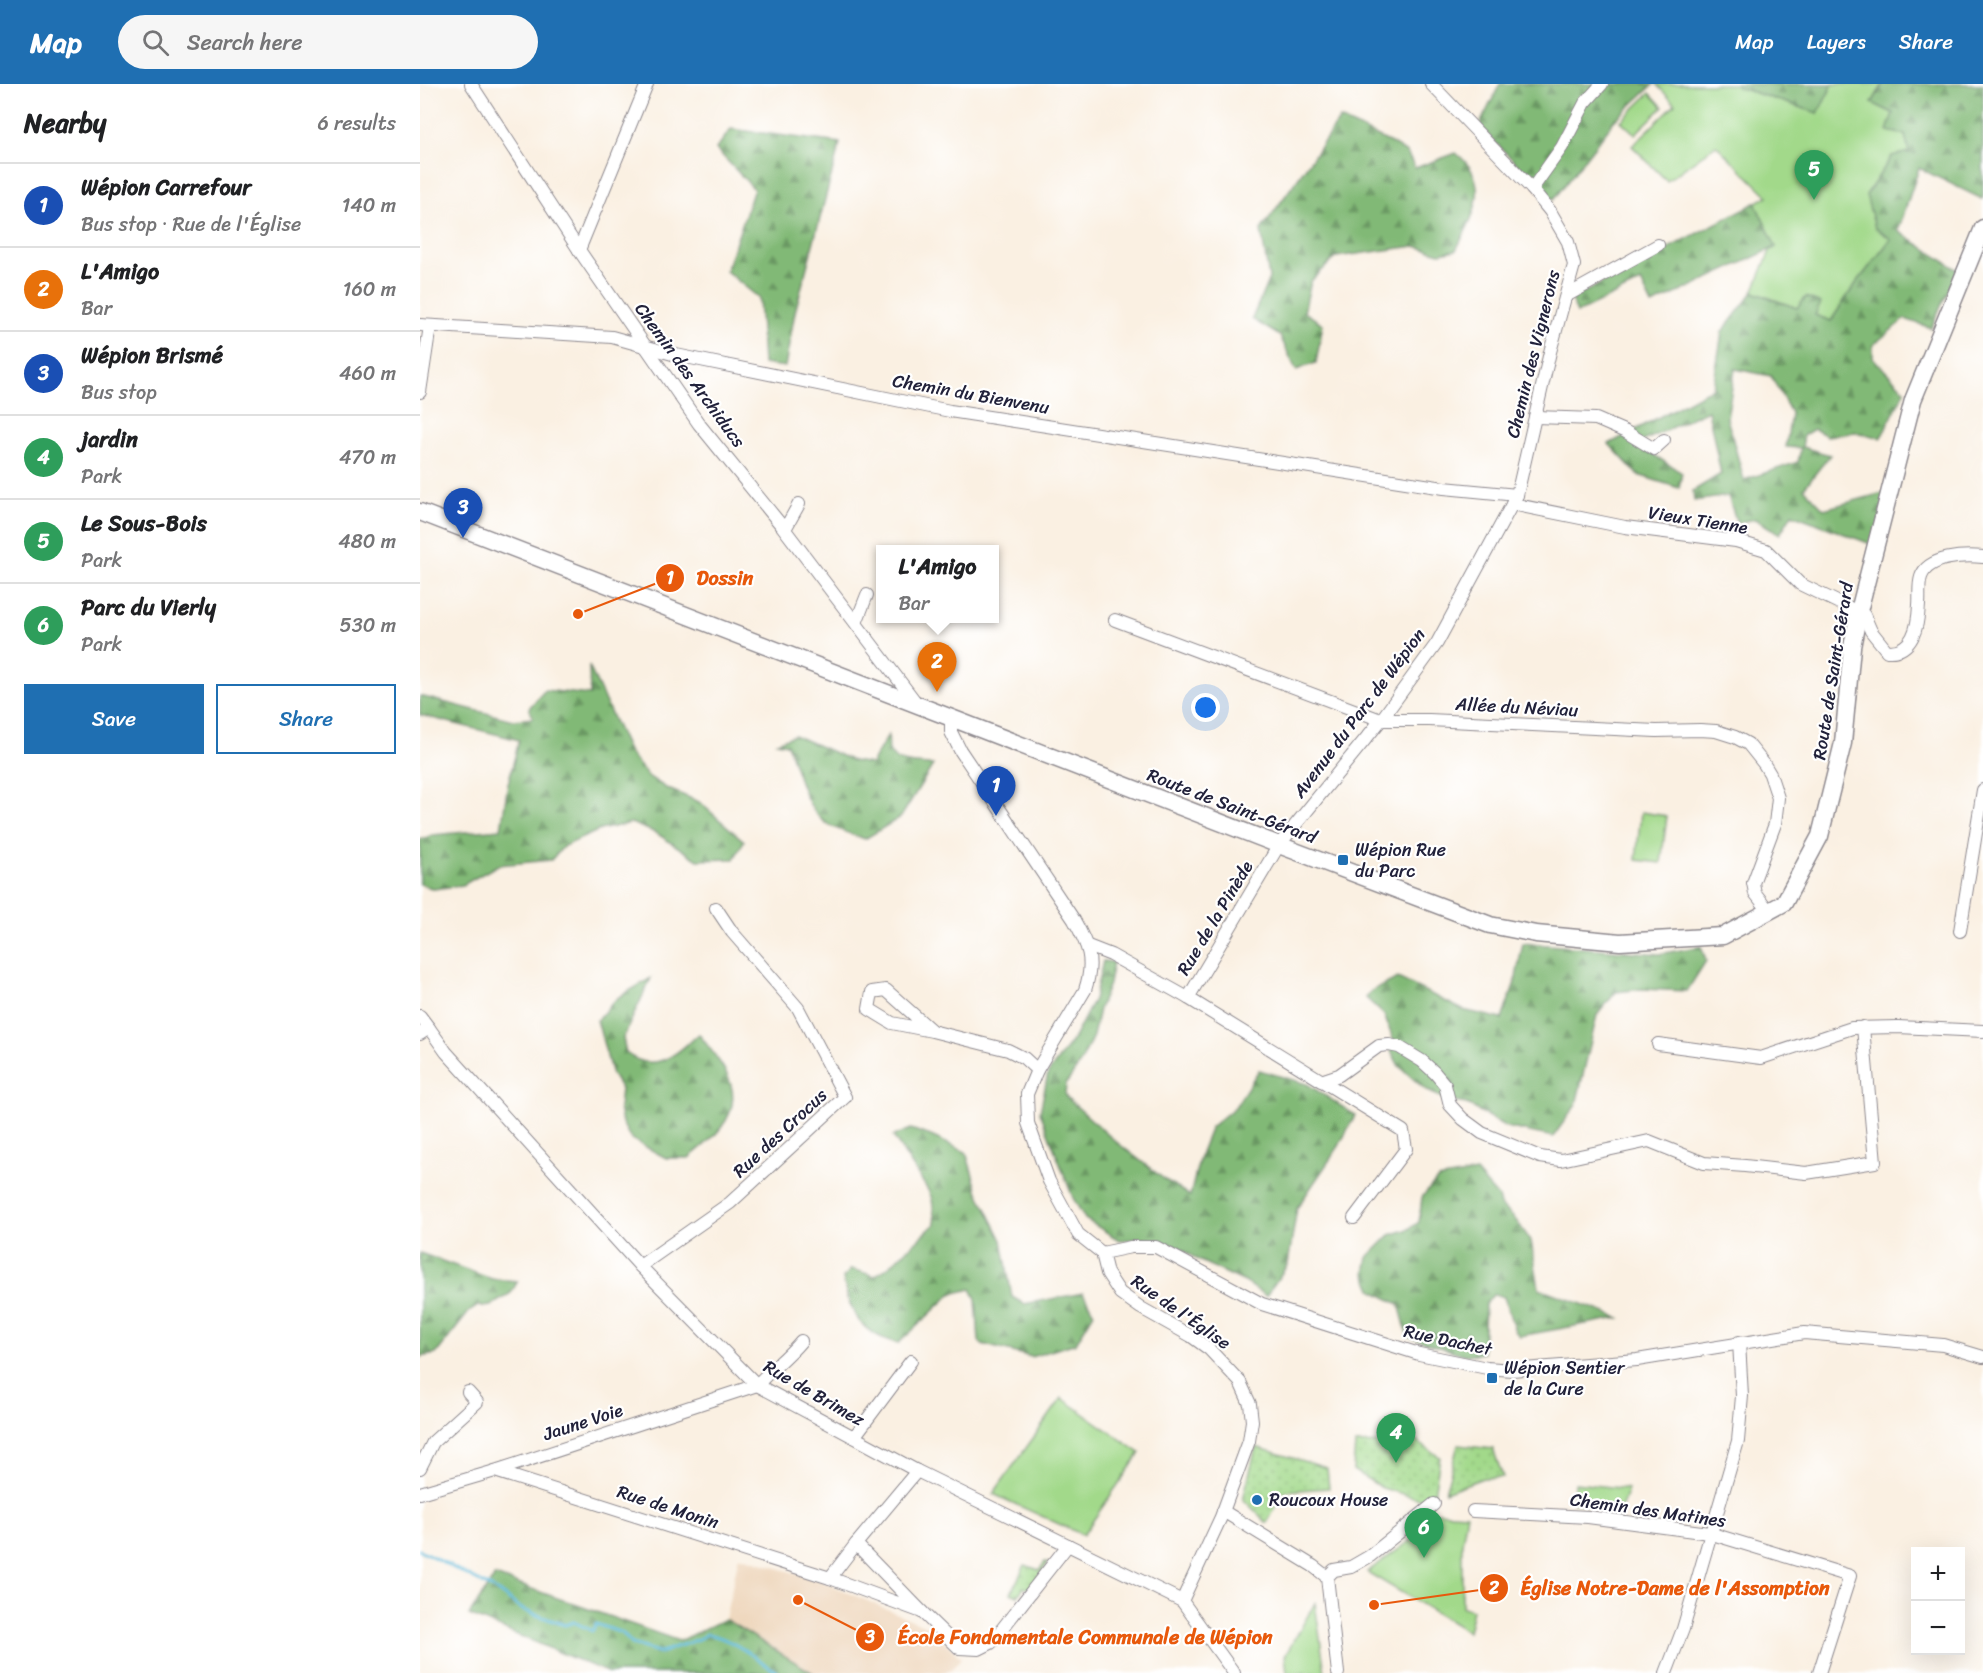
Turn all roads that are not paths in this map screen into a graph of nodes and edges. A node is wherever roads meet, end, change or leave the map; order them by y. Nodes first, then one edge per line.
1 (471, 84) edge
2 (647, 84) edge
3 (1431, 84) edge
4 (1602, 84) edge
5 (1532, 189) junction
6 (1983, 228) edge
7 (1658, 245) dead end
8 (579, 250) junction
9 (1566, 296) junction
10 (425, 325) edge
11 (647, 347) junction
12 (420, 392) edge
13 (1535, 417) junction
14 (1664, 440) dead end
15 (1515, 500) junction
16 (799, 504) dead end
17 (420, 512) edge
18 (785, 529) junction
19 (1983, 557) edge
20 (867, 595) dead end
21 (1859, 611) junction
22 (1115, 620) dead end
23 (856, 623) junction
24 (917, 705) junction
25 (951, 717) junction
26 (1381, 720) junction
27 (1983, 790) edge
28 (1280, 845) junction
29 (716, 908) dead end
30 (1769, 911) junction
31 (1960, 931) dead end
32 (1088, 946) junction
33 (1188, 999) junction
34 (420, 1016) edge
35 (1863, 1028) junction
36 (424, 1031) edge
37 (932, 1031) junction
38 (1983, 1031) edge
39 (1658, 1044) dead end
40 (1037, 1070) junction
41 (1321, 1081) junction
42 (1354, 1218) dead end
43 (1102, 1253) junction
44 (640, 1266) junction
45 (801, 1341) dead end
46 (1739, 1342) junction
47 (1983, 1357) edge
48 (911, 1361) dead end
49 (757, 1385) junction
50 (468, 1392) dead end
51 (854, 1437) junction
52 (420, 1468) edge
53 (495, 1471) junction
54 (917, 1471) junction
55 (421, 1490) edge
56 (1434, 1504) dead end
57 (1223, 1511) junction
58 (1473, 1511) dead end
59 (1709, 1533) junction
60 (856, 1544) junction
61 (1068, 1545) junction
62 (1327, 1577) junction
63 (830, 1578) junction
64 (1182, 1602) junction
65 (922, 1612) junction
66 (1234, 1673) edge
67 (1338, 1673) edge
68 (1666, 1673) edge
69 (1819, 1673) edge

1 - 8 street, Chemin des Archiducs
2 - 8 street
3 - 5 street, Chemin des Vignerons
4 - 5 street
5 - 9 street, Chemin des Vignerons
6 - 21 main road, Route de Saint-Gérard
7 - 9 street
8 - 11 street, Chemin des Archiducs
9 - 13 street, Chemin des Vignerons
10 - 11 street, Chemin du Bienvenu
10 - 12 street
11 - 15 street, Chemin du Bienvenu
11 - 18 street, Chemin des Archiducs
13 - 14 street
13 - 15 street, Chemin des Vignerons
15 - 21 street, Vieux Tienne
15 - 26 street, Avenue du Parc de Wépion
16 - 18 street
17 - 24 main road, Route de Saint-Gérard
18 - 23 street, Chemin des Archiducs
19 - 21 street
20 - 23 street
21 - 30 main road, Route de Saint-Gérard
22 - 26 street, Allée du Néviau
23 - 24 street, Chemin des Archiducs
24 - 25 main road, Route de Saint-Gérard
25 - 28 main road, Route de Saint-Gérard
25 - 32 street
26 - 28 street, Avenue du Parc de Wépion
26 - 30 street, Allée du Néviau
27 - 31 street
28 - 30 main road, Route de Saint-Gérard
28 - 33 street, Rue de la Pinède
29 - 44 street, Rue des Crocus
32 - 33 street
32 - 40 street
33 - 41 street, Rue de la Pinède
34 - 36 street, Rue de Brimez
35 - 38 street
35 - 39 street
35 - 41 street
36 - 44 street, Rue de Brimez
37 - 37 street
37 - 40 street
40 - 43 street
41 - 42 street, Rue de la Pinède
43 - 46 street, Rue Dachet
43 - 57 street, Rue de l'Église
44 - 49 street, Rue de Brimez
45 - 49 street
46 - 47 street, Rue Dachet
46 - 59 street
48 - 51 street
49 - 51 street, Rue de Brimez
49 - 53 street, Jaune Voie
50 - 52 street
51 - 54 street, Rue de Brimez
53 - 55 street, Jaune Voie
53 - 63 street, Rue de Monin
54 - 60 street
54 - 61 street, Rue de Brimez
56 - 62 street
57 - 62 street
57 - 64 street, Rue de l'Église
58 - 59 street, Chemin des Matines
59 - 68 street
59 - 69 street, Chemin des Matines
60 - 63 street
60 - 65 street
61 - 64 street, Rue de Brimez
61 - 65 street
62 - 67 street
63 - 65 street, Rue de Monin
64 - 66 street, Rue de Brimez

